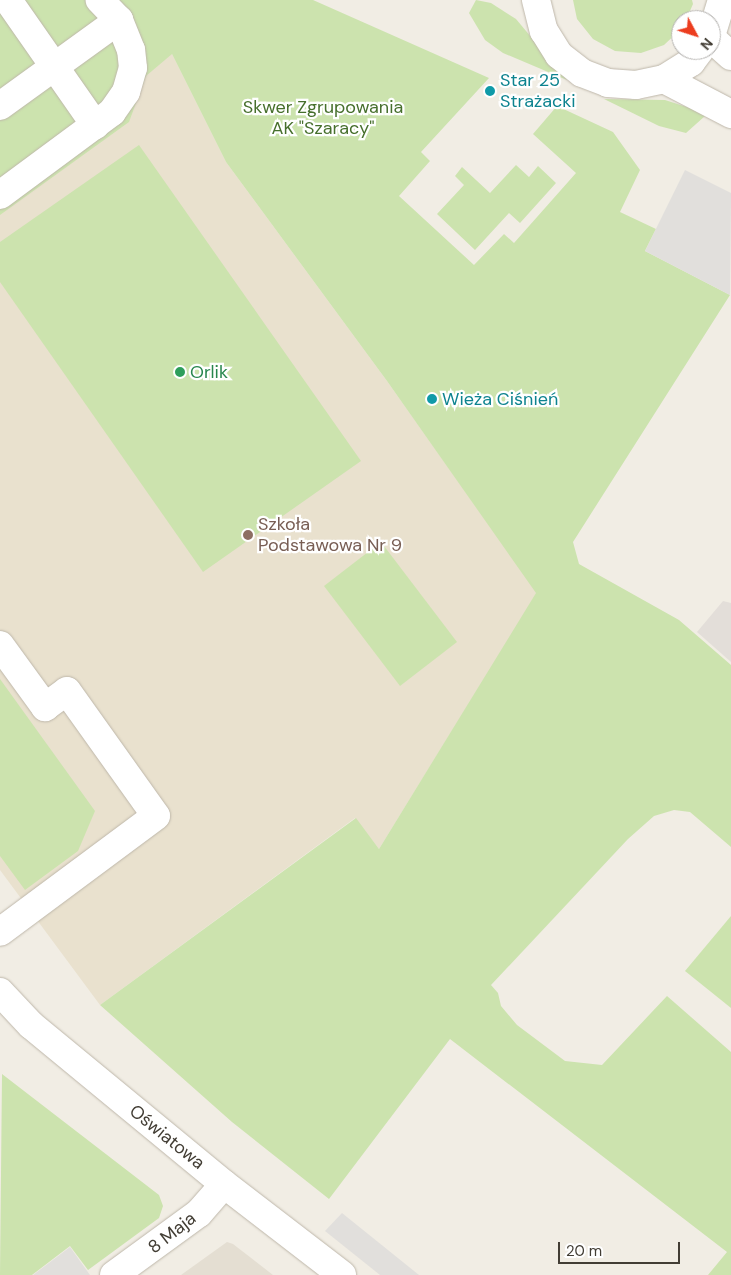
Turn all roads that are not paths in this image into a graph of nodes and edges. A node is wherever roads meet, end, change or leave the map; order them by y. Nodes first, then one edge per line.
1 (100, 0) edge
2 (532, 1) edge
3 (8, 4) edge
4 (119, 20) junction
5 (721, 46) edge
6 (731, 56) edge
7 (692, 60) edge
8 (54, 67) junction
9 (664, 79) junction
10 (0, 106) edge
11 (731, 114) edge
12 (95, 125) junction
13 (0, 195) edge
14 (0, 645) edge
15 (0, 932) edge
16 (0, 992) edge
17 (224, 1184) junction
18 (114, 1275) edge
19 (342, 1275) edge

1 - 4 street
2 - 9 street
3 - 8 street
4 - 8 street
4 - 12 street
5 - 6 street
7 - 9 street
8 - 10 street
8 - 12 street
9 - 11 street
12 - 13 street
14 - 15 street
16 - 17 street, Oświatowa
17 - 18 street, 8 Maja
17 - 19 street, Oświatowa

